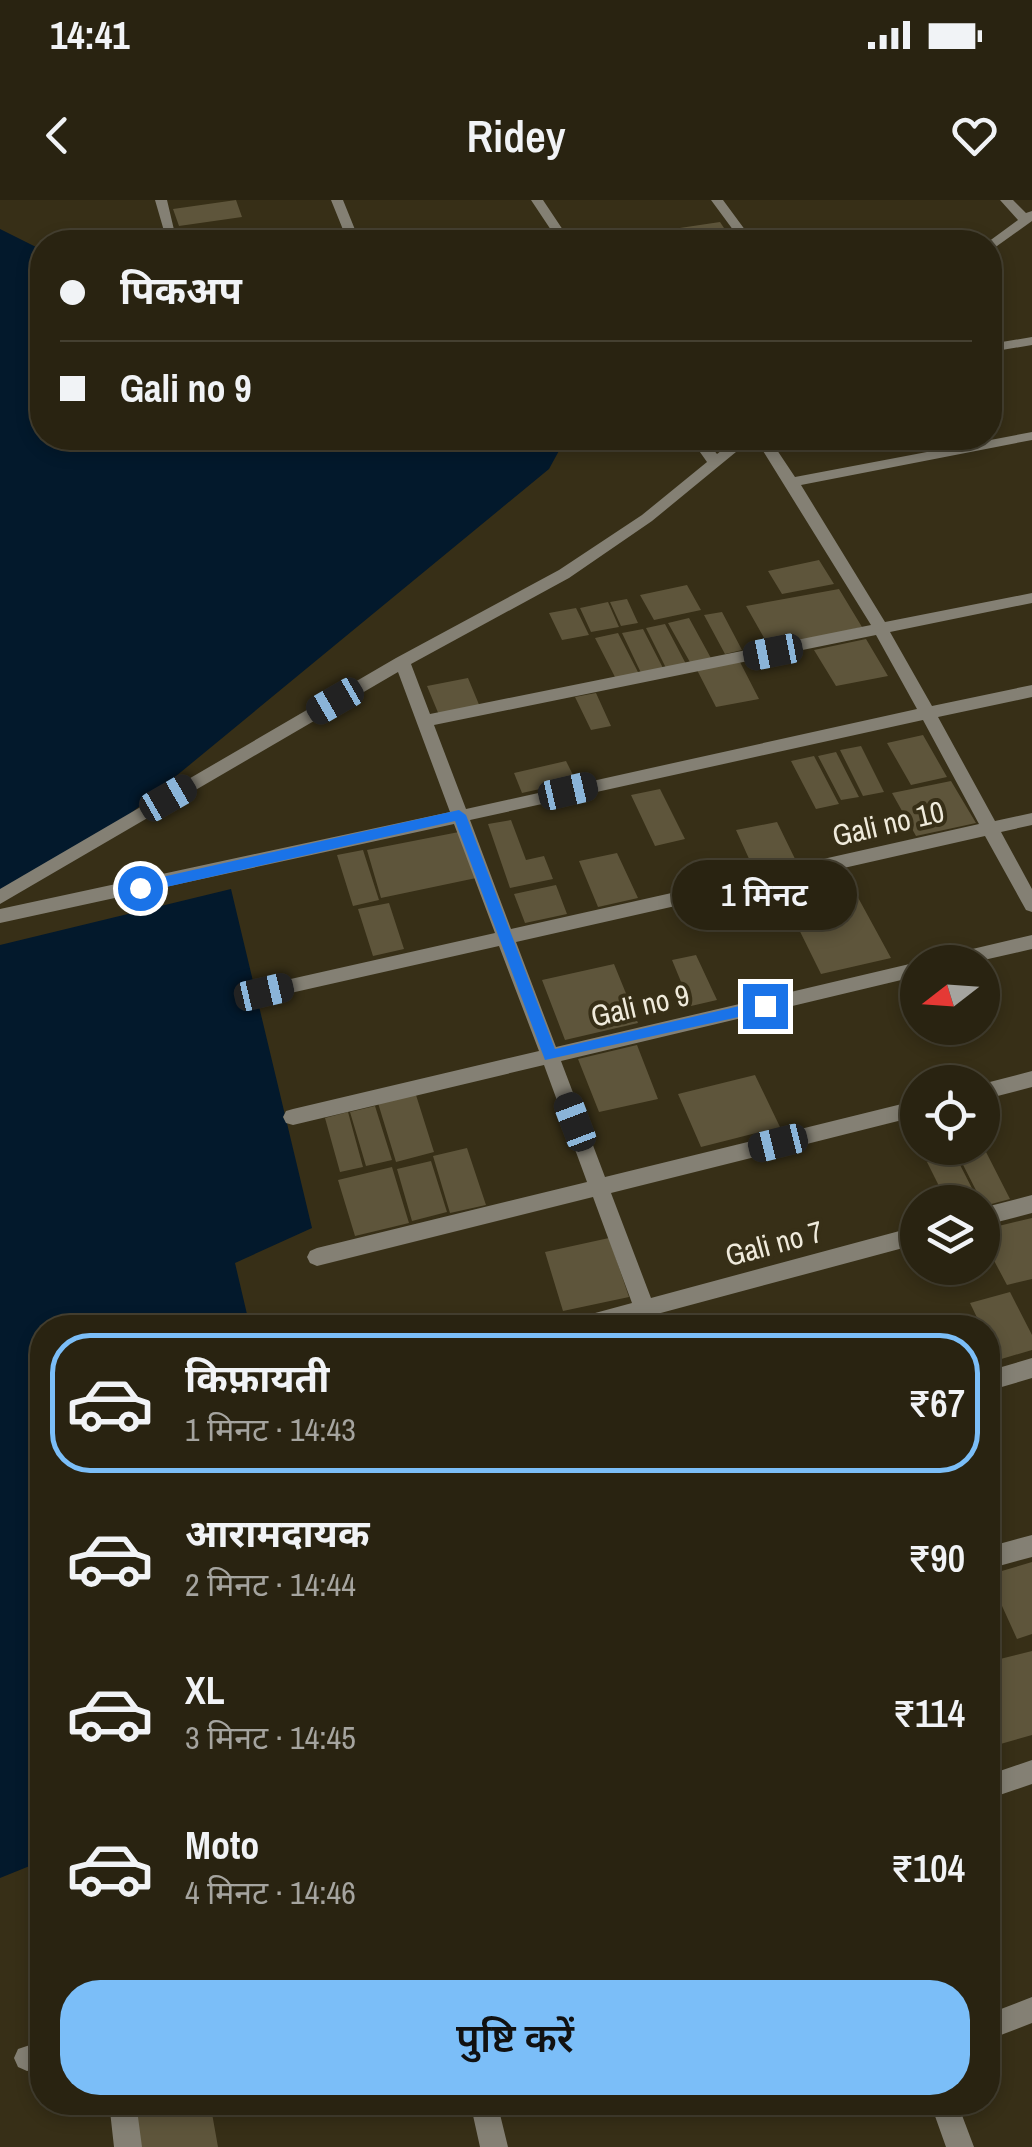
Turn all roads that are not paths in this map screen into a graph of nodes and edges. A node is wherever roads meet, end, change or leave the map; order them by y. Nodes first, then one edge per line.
1 (161, 200) edge
2 (337, 200) edge
3 (536, 200) edge
4 (717, 200) edge
5 (1006, 200) edge
6 (1028, 218) edge
7 (170, 230) edge
8 (349, 230) edge
9 (557, 230) edge
10 (739, 230) edge
11 (1002, 238) edge
12 (1032, 341) edge
13 (1002, 346) edge
14 (1032, 436) edge
15 (1002, 442) edge
16 (706, 450) edge
17 (729, 450) edge
18 (770, 450) edge
19 (959, 450) edge
20 (714, 461) junction
21 (792, 482) junction
22 (1032, 598) edge
23 (879, 630) junction
24 (402, 662) junction
25 (1032, 691) edge
26 (929, 712) junction
27 (424, 722) junction
28 (459, 815) junction
29 (1032, 819) edge
30 (990, 828) junction
31 (0, 897) edge
32 (1032, 904) edge
33 (0, 916) edge
34 (506, 938) junction
35 (1032, 942) edge
36 (1000, 950) edge
37 (900, 974) edge
38 (264, 992) dead end
39 (550, 1056) junction
40 (1032, 1079) edge
41 (1000, 1087) edge
42 (900, 1112) edge
43 (293, 1117) dead end
44 (600, 1187) junction
45 (1032, 1204) edge
46 (1000, 1212) edge
47 (900, 1241) edge
48 (317, 1258) dead end
49 (648, 1315) edge
50 (659, 1315) edge
51 (1032, 1368) edge
52 (1000, 1377) edge
53 (1032, 1546) edge
54 (1000, 1555) edge
55 (1032, 1772) edge
56 (1000, 1783) edge
57 (1032, 2010) edge
58 (1000, 2022) edge
59 (124, 2115) edge
60 (485, 2115) edge
61 (948, 2115) edge
62 (128, 2147) edge
63 (494, 2147) edge
64 (960, 2147) edge

1 - 7 street
2 - 8 street
3 - 9 street
4 - 10 street
5 - 6 street
6 - 11 street
12 - 13 street
14 - 15 street
16 - 20 street
17 - 20 street
18 - 21 street
19 - 21 street
20 - 24 street
21 - 23 street
22 - 23 street
23 - 26 street
23 - 27 street
24 - 27 street
24 - 31 street
25 - 26 street
26 - 28 street
26 - 30 street
27 - 28 street
28 - 33 street
28 - 34 street
29 - 30 street, Gali no 10
30 - 32 street
30 - 34 street, Gali no 10
34 - 38 street, Gali no 10
34 - 39 street
35 - 36 street
37 - 39 street, Gali no 9
39 - 43 street, Gali no 9
39 - 44 street
40 - 41 street
42 - 44 street
44 - 48 street
44 - 49 street
45 - 46 street
47 - 50 street, Gali no 7
51 - 52 street
53 - 54 street
55 - 56 street
57 - 58 street
59 - 62 street
60 - 63 street
61 - 64 street

